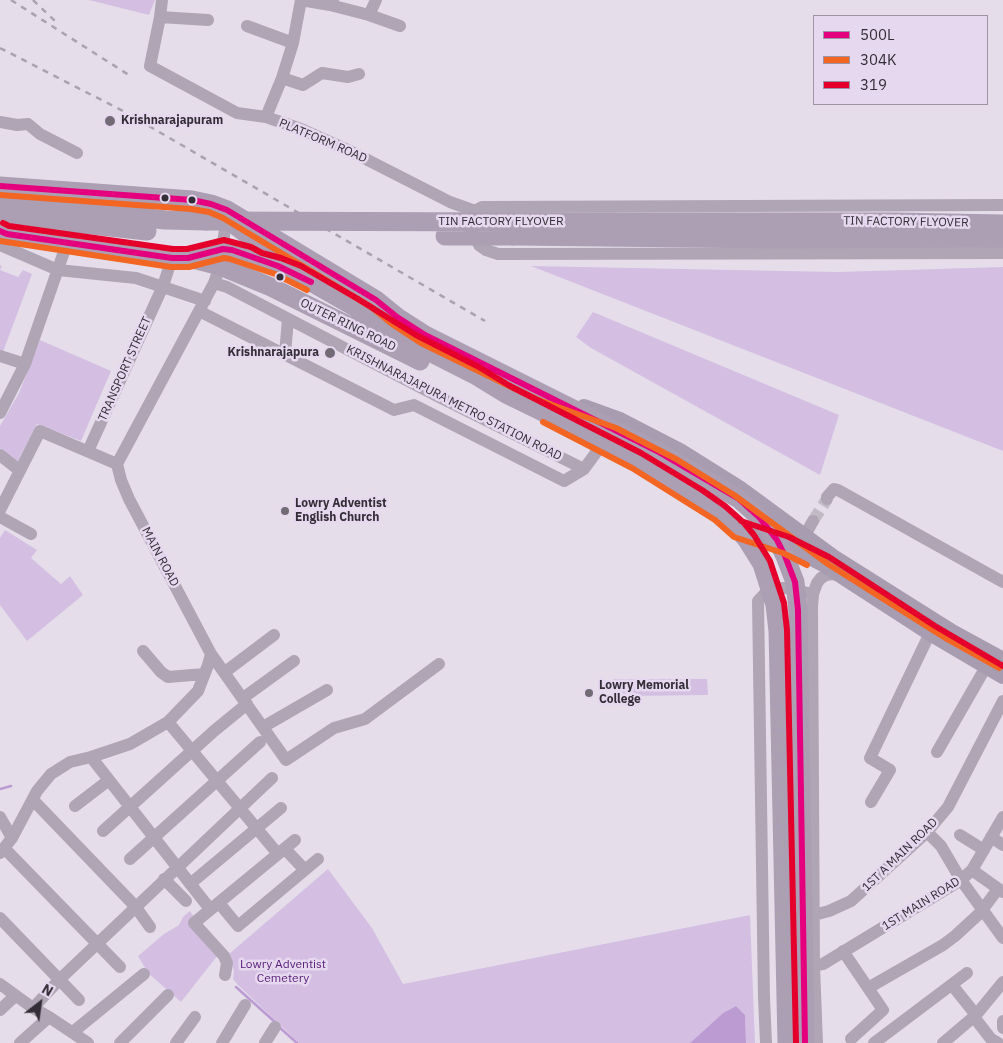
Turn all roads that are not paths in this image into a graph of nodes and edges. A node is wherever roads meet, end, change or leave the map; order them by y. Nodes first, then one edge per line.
1 (162, 0) edge
2 (301, 0) edge
3 (376, 0) edge
4 (331, 3) edge
5 (369, 15) junction
6 (160, 17) junction
7 (208, 20) dead end
8 (247, 26) dead end
9 (400, 26) dead end
10 (293, 43) junction
11 (359, 74) dead end
12 (282, 78) junction
13 (266, 117) junction
14 (0, 122) edge
15 (77, 152) dead end
16 (0, 186) edge
17 (0, 201) edge
18 (1003, 205) edge
19 (227, 210) junction
20 (475, 211) junction
21 (0, 215) edge
22 (1003, 224) edge
23 (206, 228) junction
24 (513, 229) junction
25 (0, 231) edge
26 (1003, 238) edge
27 (67, 243) junction
28 (0, 245) edge
29 (1003, 253) edge
30 (180, 258) junction
31 (219, 266) junction
32 (58, 270) junction
33 (163, 286) junction
34 (202, 306) junction
35 (288, 319) junction
36 (284, 354) junction
37 (0, 356) edge
38 (25, 364) junction
39 (540, 391) junction
40 (0, 413) edge
41 (604, 443) junction
42 (88, 451) junction
43 (0, 455) edge
44 (117, 464) junction
45 (584, 469) junction
46 (19, 470) junction
47 (0, 510) edge
48 (0, 517) edge
49 (738, 529) junction
50 (31, 534) dead end
51 (845, 577) junction
52 (1003, 582) edge
53 (770, 588) junction
54 (1003, 588) edge
55 (813, 594) junction
56 (930, 633) junction
57 (274, 634) dead end
58 (143, 650) dead end
59 (211, 654) junction
60 (1003, 660) edge
61 (294, 661) dead end
62 (439, 664) dead end
63 (987, 665) junction
64 (225, 672) junction
65 (204, 674) junction
66 (1003, 676) edge
67 (327, 690) dead end
68 (245, 701) junction
69 (1003, 701) edge
70 (168, 722) junction
71 (263, 727) junction
72 (260, 742) dead end
73 (193, 752) junction
74 (937, 752) dead end
75 (91, 757) junction
76 (272, 778) dead end
77 (109, 780) junction
78 (216, 780) junction
79 (35, 795) junction
80 (870, 802) dead end
81 (75, 806) dead end
82 (131, 808) junction
83 (240, 808) junction
84 (281, 808) dead end
85 (0, 817) edge
86 (1003, 817) edge
87 (257, 828) junction
88 (103, 831) dead end
89 (927, 832) junction
90 (960, 836) dead end
91 (154, 837) junction
92 (991, 837) junction
93 (1003, 845) edge
94 (6, 847) edge
95 (286, 847) junction
96 (984, 850) junction
97 (130, 859) dead end
98 (318, 859) dead end
99 (177, 866) junction
100 (304, 870) junction
101 (972, 870) junction
102 (164, 879) junction
103 (961, 880) junction
104 (190, 884) junction
105 (1001, 890) edge
106 (186, 901) dead end
107 (135, 906) junction
108 (214, 906) junction
109 (982, 909) junction
110 (814, 915) junction
111 (0, 918) edge
112 (150, 927) dead end
113 (1003, 938) edge
114 (98, 943) junction
115 (843, 952) junction
116 (814, 966) junction
117 (120, 967) dead end
118 (967, 973) dead end
119 (144, 974) dead end
120 (225, 975) dead end
121 (60, 979) junction
122 (1003, 982) edge
123 (0, 984) edge
124 (952, 985) junction
125 (868, 988) junction
126 (168, 995) dead end
127 (15, 996) junction
128 (79, 1000) dead end
129 (245, 1005) dead end
130 (33, 1008) junction
131 (0, 1010) edge
132 (49, 1016) junction
133 (195, 1016) dead end
134 (975, 1016) junction
135 (1003, 1021) edge
136 (275, 1027) dead end
137 (1003, 1028) edge
138 (79, 1039) edge
139 (851, 1039) dead end
140 (949, 1042) edge
141 (20, 1043) edge
142 (120, 1043) edge
143 (176, 1043) edge
144 (222, 1043) edge
145 (265, 1043) edge
146 (766, 1043) edge
147 (787, 1043) edge
148 (805, 1043) edge
149 (817, 1043) edge
150 (874, 1043) edge
151 (998, 1043) edge

1 - 6 street, PLATFORM ROAD
2 - 4 street
2 - 10 street
3 - 5 street
4 - 5 street
5 - 9 street
6 - 7 street
6 - 13 street, PLATFORM ROAD
8 - 10 street
10 - 12 street
11 - 12 street
12 - 13 street
13 - 20 street, PLATFORM ROAD
14 - 15 street
16 - 19 highway
17 - 23 highway, TIN FACTORY FLYOVER
18 - 20 street
19 - 31 street
19 - 39 highway
20 - 29 street
21 - 23 highway, TIN FACTORY FLYOVER
22 - 24 highway, TIN FACTORY FLYOVER
23 - 24 highway, TIN FACTORY FLYOVER, bridge
24 - 26 highway, TIN FACTORY FLYOVER
25 - 27 highway, OUTER RING ROAD
27 - 30 highway, OUTER RING ROAD
27 - 32 street
28 - 32 street
30 - 31 highway, OUTER RING ROAD
30 - 33 street, TRANSPORT STREET
31 - 34 street
31 - 35 street, KRISHNARAJAPURA METRO STATION ROAD
31 - 41 highway, OUTER RING ROAD
32 - 33 street
32 - 38 street
33 - 34 street
33 - 42 street, TRANSPORT STREET
34 - 36 street
34 - 44 street
35 - 36 street
35 - 45 street, KRISHNARAJAPURA METRO STATION ROAD
36 - 45 street
37 - 38 street
38 - 40 street
39 - 60 main road
39 - 148 highway, bridge
41 - 45 street
41 - 49 highway, OUTER RING ROAD
42 - 44 street
42 - 46 street
43 - 46 street
44 - 59 street, MAIN ROAD
46 - 47 street
48 - 50 street
49 - 51 main road
49 - 53 highway, OUTER RING ROAD
51 - 55 street
51 - 56 main road
52 - 54 street
53 - 55 street
53 - 146 street
53 - 147 highway, OUTER RING ROAD
55 - 110 street
56 - 63 main road
56 - 80 street
57 - 64 street
58 - 65 street
59 - 64 street, MAIN ROAD
59 - 65 street
61 - 68 street
62 - 71 street, MAIN ROAD
63 - 66 main road
63 - 74 street
64 - 68 street, MAIN ROAD
65 - 70 street
67 - 71 street
68 - 71 street, MAIN ROAD
68 - 73 street
69 - 89 street, 1ST A MAIN ROAD
70 - 73 street
70 - 75 street
72 - 78 street
73 - 78 street
73 - 82 street
75 - 77 street
75 - 79 street
76 - 83 street
77 - 81 street
77 - 82 street
78 - 83 street
78 - 91 street
79 - 94 street
79 - 107 street
82 - 88 street
82 - 91 street
83 - 87 street
83 - 99 street
84 - 87 street
85 - 94 street
86 - 92 street, 1ST MAIN ROAD
87 - 95 street
87 - 104 street
89 - 103 street
89 - 110 street, 1ST A MAIN ROAD
90 - 96 street
91 - 97 street
91 - 99 street
92 - 93 street
92 - 96 street, 1ST MAIN ROAD
94 - 114 street
95 - 100 street
95 - 108 street
96 - 101 street, 1ST MAIN ROAD
98 - 100 street
99 - 102 street
99 - 104 street
100 - 108 street
101 - 103 street, 1ST MAIN ROAD
101 - 105 street
102 - 106 street
102 - 107 street
103 - 109 street
103 - 115 street, 1ST MAIN ROAD
104 - 108 street
105 - 109 street
107 - 112 street
107 - 114 street
108 - 120 street
109 - 113 street
109 - 125 street
110 - 116 street
111 - 121 street
114 - 117 street
114 - 121 street
115 - 116 street, 1ST MAIN ROAD
115 - 125 street
116 - 149 street
118 - 124 street
119 - 138 street
121 - 128 street
121 - 130 street
122 - 134 street
123 - 127 street
124 - 134 street
124 - 150 street
125 - 139 street
126 - 142 street
127 - 130 street
127 - 131 street
129 - 144 street
130 - 132 street
132 - 138 street
132 - 141 street
133 - 143 street
134 - 140 street
134 - 151 street
135 - 137 street
136 - 145 street

